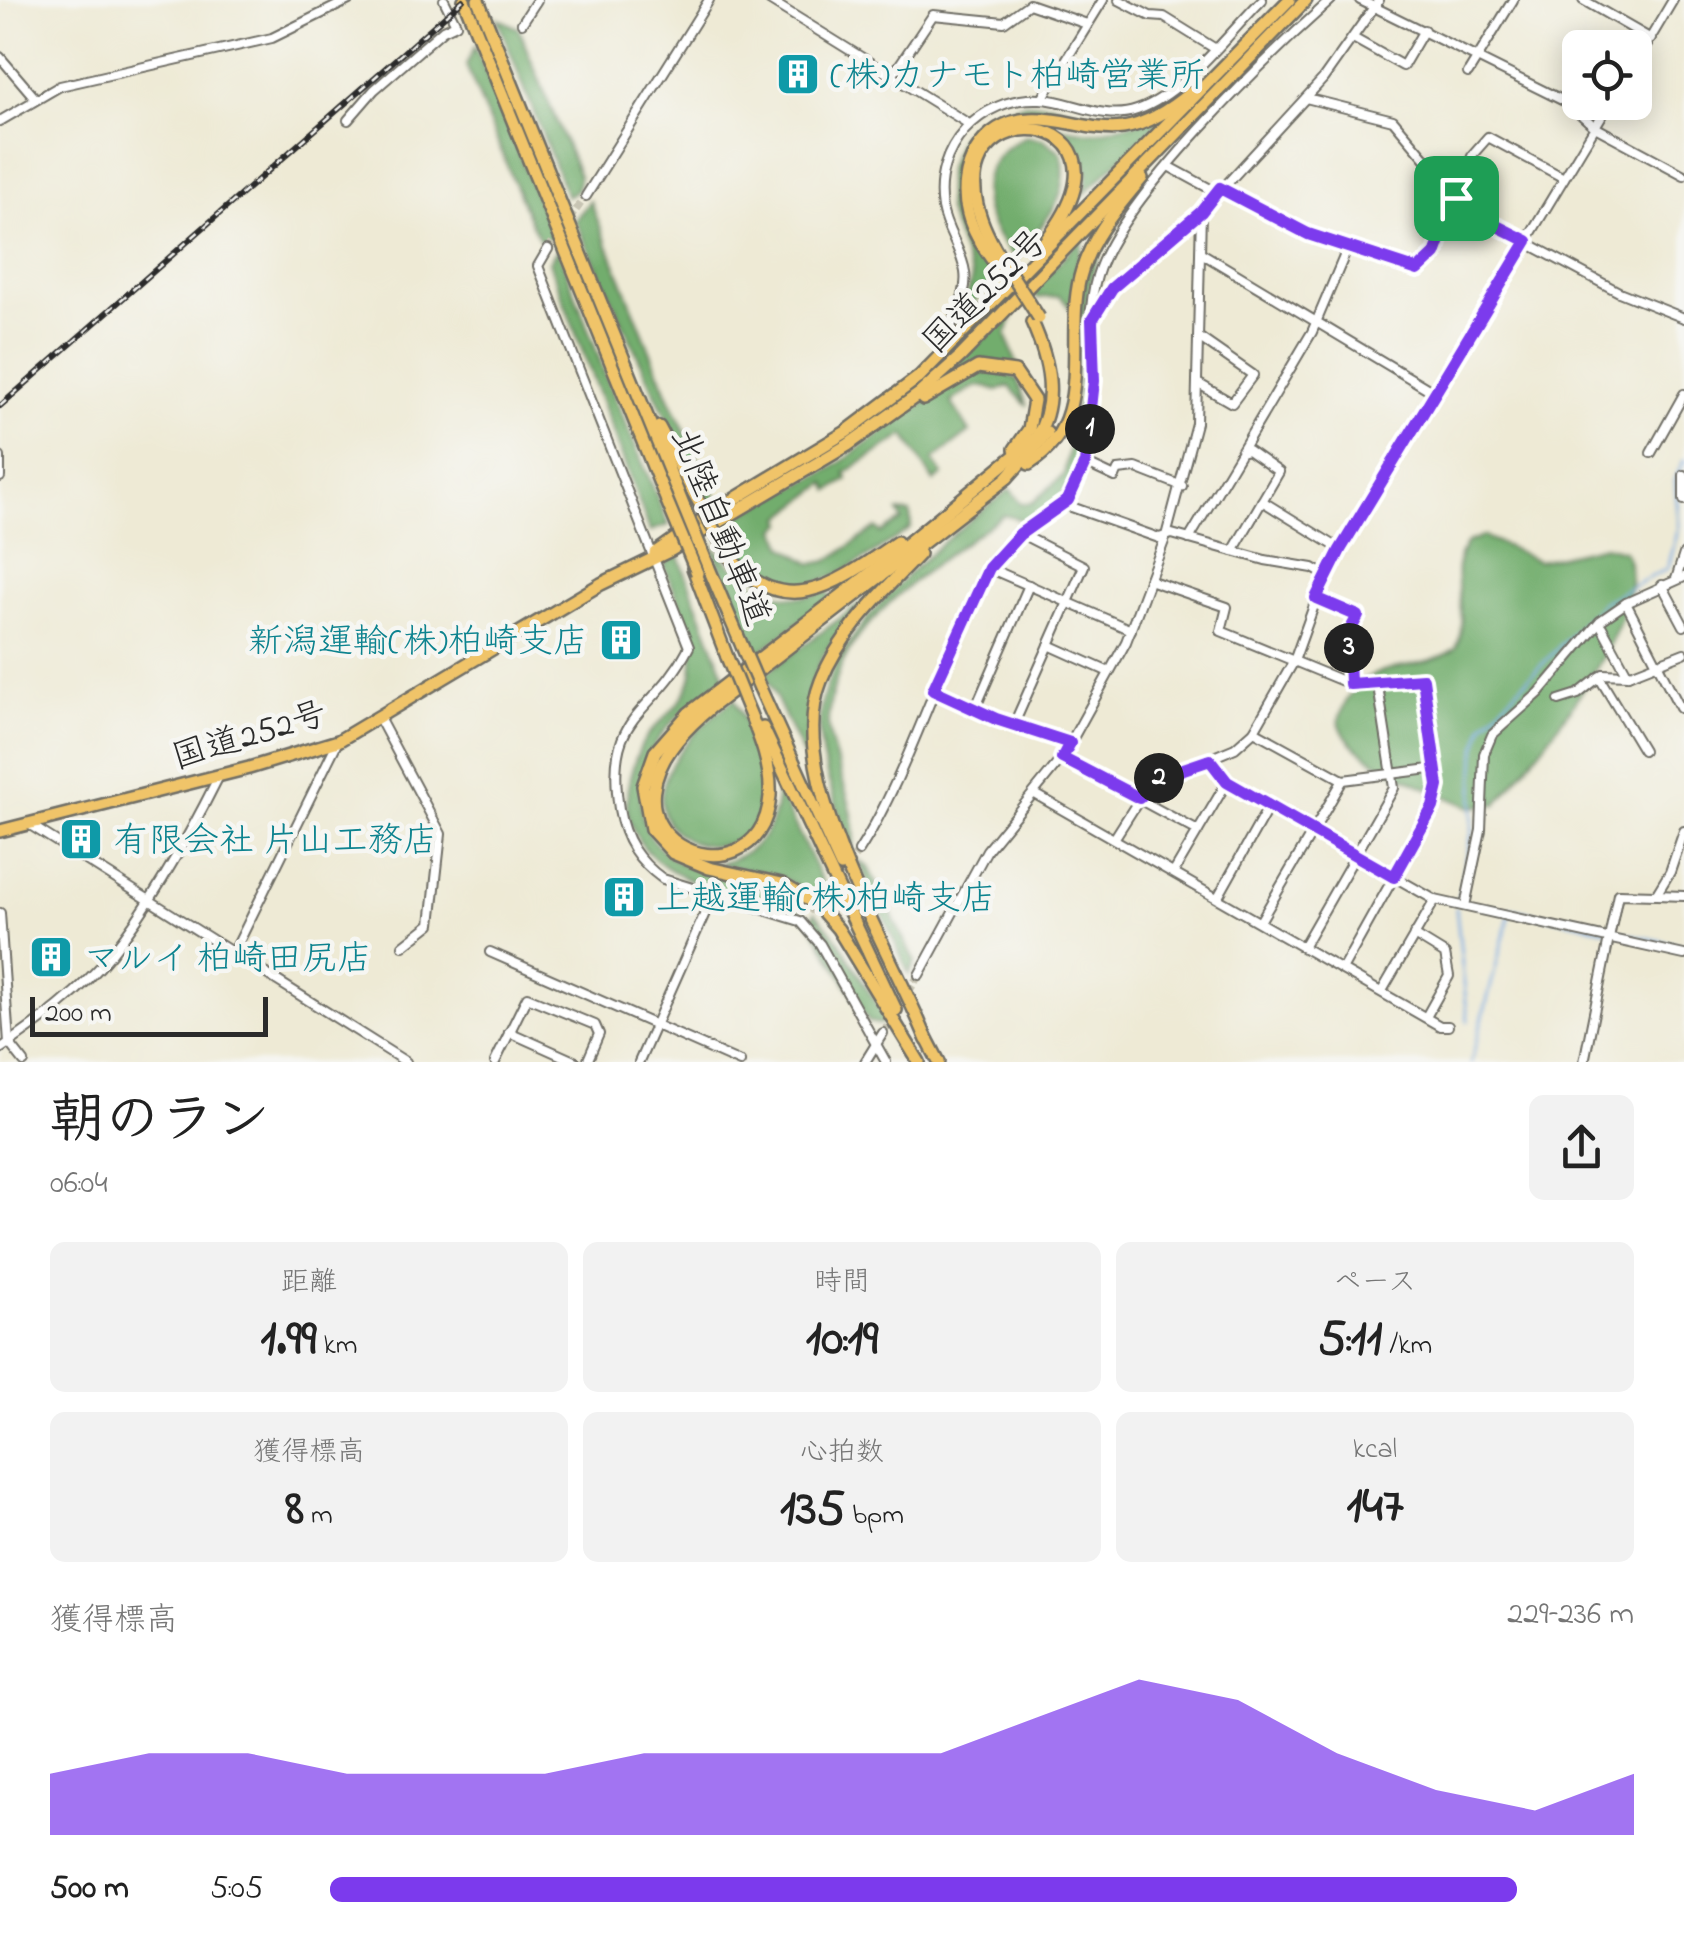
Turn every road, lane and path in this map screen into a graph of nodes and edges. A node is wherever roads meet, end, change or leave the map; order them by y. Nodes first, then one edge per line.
1 (348, 0) edge
2 (444, 0) edge
3 (464, 0) edge
4 (478, 0) edge
5 (537, 0) edge
6 (709, 0) edge
7 (769, 0) edge
8 (1102, 0) edge
9 (1120, 0) edge
10 (1262, 0) edge
11 (1289, 0) edge
12 (1306, 0) edge
13 (1331, 0) edge
14 (1360, 0) edge
15 (1513, 0) edge
16 (1584, 0) edge
17 (1673, 0) edge
18 (1377, 2) edge
19 (522, 23) dead end
20 (1087, 24) junction
21 (1263, 26) junction
22 (1424, 30) junction
23 (1636, 30) edge
24 (1652, 37) edge
25 (1353, 38) junction
26 (1214, 48) junction
27 (1480, 56) junction
28 (0, 57) edge
29 (1468, 74) dead end
30 (892, 76) junction
31 (35, 98) junction
32 (1306, 98) junction
33 (1042, 99) junction
34 (1199, 110) junction
35 (348, 120) dead end
36 (1599, 120) edge
37 (0, 121) edge
38 (968, 124) junction
39 (1595, 126) junction
40 (1170, 167) junction
41 (1684, 176) edge
42 (1564, 178) junction
43 (1218, 190) junction
44 (586, 196) tunnel mouth
45 (1456, 197) junction
46 (1201, 212) junction
47 (1527, 241) junction
48 (1348, 247) junction
49 (548, 249) tunnel mouth
50 (1203, 254) junction
51 (1001, 266) junction
52 (1684, 318) edge
53 (608, 319) junction
54 (1036, 320) junction
55 (1092, 320) junction
56 (1316, 322) junction
57 (1200, 338) junction
58 (950, 350) junction
59 (1199, 384) junction
60 (1435, 393) junction
61 (1684, 394) edge
62 (1241, 452) junction
63 (1651, 453) dead end
64 (0, 458) edge
65 (1085, 463) junction
66 (998, 466) junction
67 (802, 473) junction
68 (1684, 475) edge
69 (0, 477) edge
70 (1007, 478) junction
71 (1182, 486) junction
72 (673, 498) junction
73 (1684, 500) edge
74 (1262, 501) junction
75 (1063, 504) junction
76 (937, 515) junction
77 (946, 526) junction
78 (1020, 534) junction
79 (1166, 536) junction
80 (1189, 539) junction
81 (1340, 550) junction
82 (1233, 551) junction
83 (1684, 554) edge
84 (652, 556) junction
85 (989, 568) junction
86 (700, 571) junction
87 (1325, 575) junction
88 (1680, 578) edge
89 (1149, 580) junction
90 (1029, 586) junction
91 (1662, 586) junction
92 (1316, 598) junction
93 (1626, 602) junction
94 (1068, 603) junction
95 (1684, 626) edge
96 (1602, 627) dead end
97 (1131, 630) junction
98 (1049, 645) junction
99 (733, 652) junction
100 (1684, 653) edge
101 (1294, 661) junction
102 (1656, 664) junction
103 (1109, 672) junction
104 (1628, 675) junction
105 (1599, 677) junction
106 (1350, 684) junction
107 (1378, 686) junction
108 (933, 690) junction
109 (751, 694) junction
110 (1559, 700) dead end
111 (1680, 708) dead end
112 (975, 710) junction
113 (378, 716) junction
114 (1014, 724) junction
115 (1254, 731) junction
116 (338, 741) junction
117 (1070, 743) junction
118 (1643, 750) dead end
119 (1062, 758) junction
120 (1210, 760) junction
121 (1438, 768) junction
122 (1393, 774) junction
123 (219, 776) junction
124 (1342, 780) junction
125 (1227, 782) junction
126 (1035, 794) junction
127 (1139, 798) junction
128 (1269, 806) junction
129 (27, 823) junction
130 (1314, 830) junction
131 (0, 831) edge
132 (1198, 831) junction
133 (1684, 831) edge
134 (1114, 839) junction
135 (859, 851) tunnel mouth
136 (1356, 854) junction
137 (1174, 872) junction
138 (1394, 877) junction
139 (713, 894) junction
140 (1656, 895) junction
141 (1218, 896) junction
142 (1684, 896) edge
143 (1434, 900) junction
144 (145, 901) junction
145 (1465, 906) junction
146 (808, 912) tunnel mouth
147 (0, 913) edge
148 (1262, 920) junction
149 (800, 921) junction
150 (1414, 936) junction
151 (1608, 940) junction
152 (1304, 945) junction
153 (402, 946) dead end
154 (490, 952) dead end
155 (233, 954) junction
156 (1684, 955) edge
157 (1343, 968) junction
158 (919, 975) tunnel mouth
159 (1382, 991) junction
160 (1426, 1016) junction
161 (655, 1026) junction
162 (1448, 1026) dead end
163 (509, 1032) junction
164 (884, 1033) tunnel mouth
165 (927, 1040) junction
166 (9, 1043) junction
167 (876, 1044) junction
168 (0, 1050) edge
169 (720, 1058) edge
170 (24, 1062) edge
171 (406, 1062) edge
172 (495, 1062) edge
173 (576, 1062) edge
174 (587, 1062) edge
175 (639, 1062) edge
176 (740, 1062) edge
177 (865, 1062) edge
178 (886, 1062) edge
179 (921, 1062) edge
180 (939, 1062) edge
181 (1584, 1062) edge

1 - 31 street
2 - 35 street
3 - 72 highway, 北陸自動車道
4 - 53 highway, 北陸自動車道
5 - 19 street
6 - 44 street
7 - 30 street
8 - 20 street
9 - 26 street
10 - 26 street
11 - 21 highway, 国道252号
12 - 34 highway, 国道252号
13 - 40 street
14 - 18 street
15 - 27 street
16 - 23 street
17 - 24 street
18 - 22 street
18 - 25 street
20 - 30 street
20 - 33 street
21 - 51 highway
21 - 58 highway, 国道252号
22 - 25 street
22 - 27 street
25 - 32 street
26 - 33 street
27 - 29 street
27 - 39 street
28 - 31 street
30 - 38 street
31 - 37 street
32 - 43 street
32 - 45 street
33 - 38 street
34 - 67 highway, 国道252号
34 - 70 highway
36 - 39 street
38 - 58 street
39 - 41 street
39 - 42 street
40 - 43 street
40 - 55 street
42 - 45 street
42 - 47 street
43 - 46 street
43 - 48 street
45 - 47 street
45 - 48 street
46 - 50 street
46 - 55 street
47 - 52 street
47 - 60 street
48 - 56 street
49 - 84 street
50 - 56 street
50 - 57 street
51 - 54 highway, bridge
51 - 58 highway
53 - 72 highway, 北陸自動車道
53 - 76 highway, bridge
54 - 66 highway
54 - 70 highway
55 - 65 street
56 - 60 street
56 - 62 street
57 - 59 street
57 - 59 street
58 - 84 highway, 国道252号
59 - 71 street
60 - 81 street
61 - 63 street
62 - 74 street
62 - 80 street
64 - 69 street
65 - 71 street
65 - 75 street
66 - 67 highway
66 - 76 highway
67 - 84 highway, 国道252号
68 - 73 street
70 - 77 highway
71 - 79 street
72 - 86 highway, 北陸自動車道, bridge
72 - 86 highway, 北陸自動車道, bridge
74 - 81 street
74 - 82 street
75 - 78 street
75 - 79 street
76 - 179 highway
77 - 109 highway
77 - 165 highway
78 - 85 street
78 - 94 street
79 - 80 street
79 - 89 street
80 - 82 street
81 - 87 street
82 - 87 street
83 - 88 street
84 - 113 highway, 国道252号
84 - 139 street
85 - 90 street
85 - 108 street
86 - 99 highway, 北陸自動車道
87 - 92 street
88 - 91 street
89 - 97 street
89 - 101 street
90 - 94 street
90 - 112 street
91 - 93 street
91 - 95 street
92 - 101 street
92 - 106 street
93 - 102 street
93 - 145 street
94 - 97 street
94 - 98 street
96 - 104 street
97 - 103 street
98 - 103 street
98 - 114 street
99 - 109 highway, 北陸自動車道, bridge
99 - 109 highway, bridge
100 - 102 street
101 - 106 street
101 - 115 street
102 - 104 street
102 - 111 street
103 - 117 street
104 - 105 street
105 - 110 street
105 - 118 street
106 - 107 street
107 - 121 street
107 - 122 street
108 - 112 street
108 - 135 street
109 - 165 highway, 北陸自動車道
109 - 179 highway, 北陸自動車道
112 - 114 street
113 - 116 highway, 国道252号
113 - 153 street
114 - 117 street
115 - 120 street
115 - 124 street
116 - 123 highway, 国道252号
116 - 155 street
117 - 119 street
119 - 126 street
119 - 127 street
120 - 125 street
120 - 127 street
121 - 122 street
121 - 138 street
122 - 124 street
122 - 136 street
123 - 129 highway, 国道252号
123 - 144 street
124 - 130 street
125 - 128 street
125 - 132 street
126 - 134 street
126 - 158 street
127 - 132 street
127 - 134 street
128 - 130 street
128 - 141 street
129 - 131 highway, 国道252号
129 - 144 street
130 - 136 street
130 - 148 street
132 - 137 street
133 - 140 street
134 - 137 street
136 - 138 street
136 - 152 street
137 - 141 street
138 - 143 street
138 - 157 street
139 - 149 street
139 - 161 street
140 - 142 street
140 - 151 street
141 - 148 street
143 - 145 street
143 - 150 street
144 - 155 street
144 - 166 street
145 - 151 street
146 - 149 street
147 - 166 street
148 - 152 street
149 - 167 street
150 - 159 street
150 - 160 street
151 - 156 street
151 - 181 street
152 - 157 street
154 - 161 street
155 - 171 street
157 - 159 street
159 - 160 street
160 - 162 street
161 - 169 street
161 - 175 street
163 - 172 street
163 - 173 street
163 - 174 street
164 - 167 street
165 - 180 highway, 北陸自動車道
166 - 168 street
166 - 170 street
167 - 177 street
167 - 178 street
169 - 176 street

